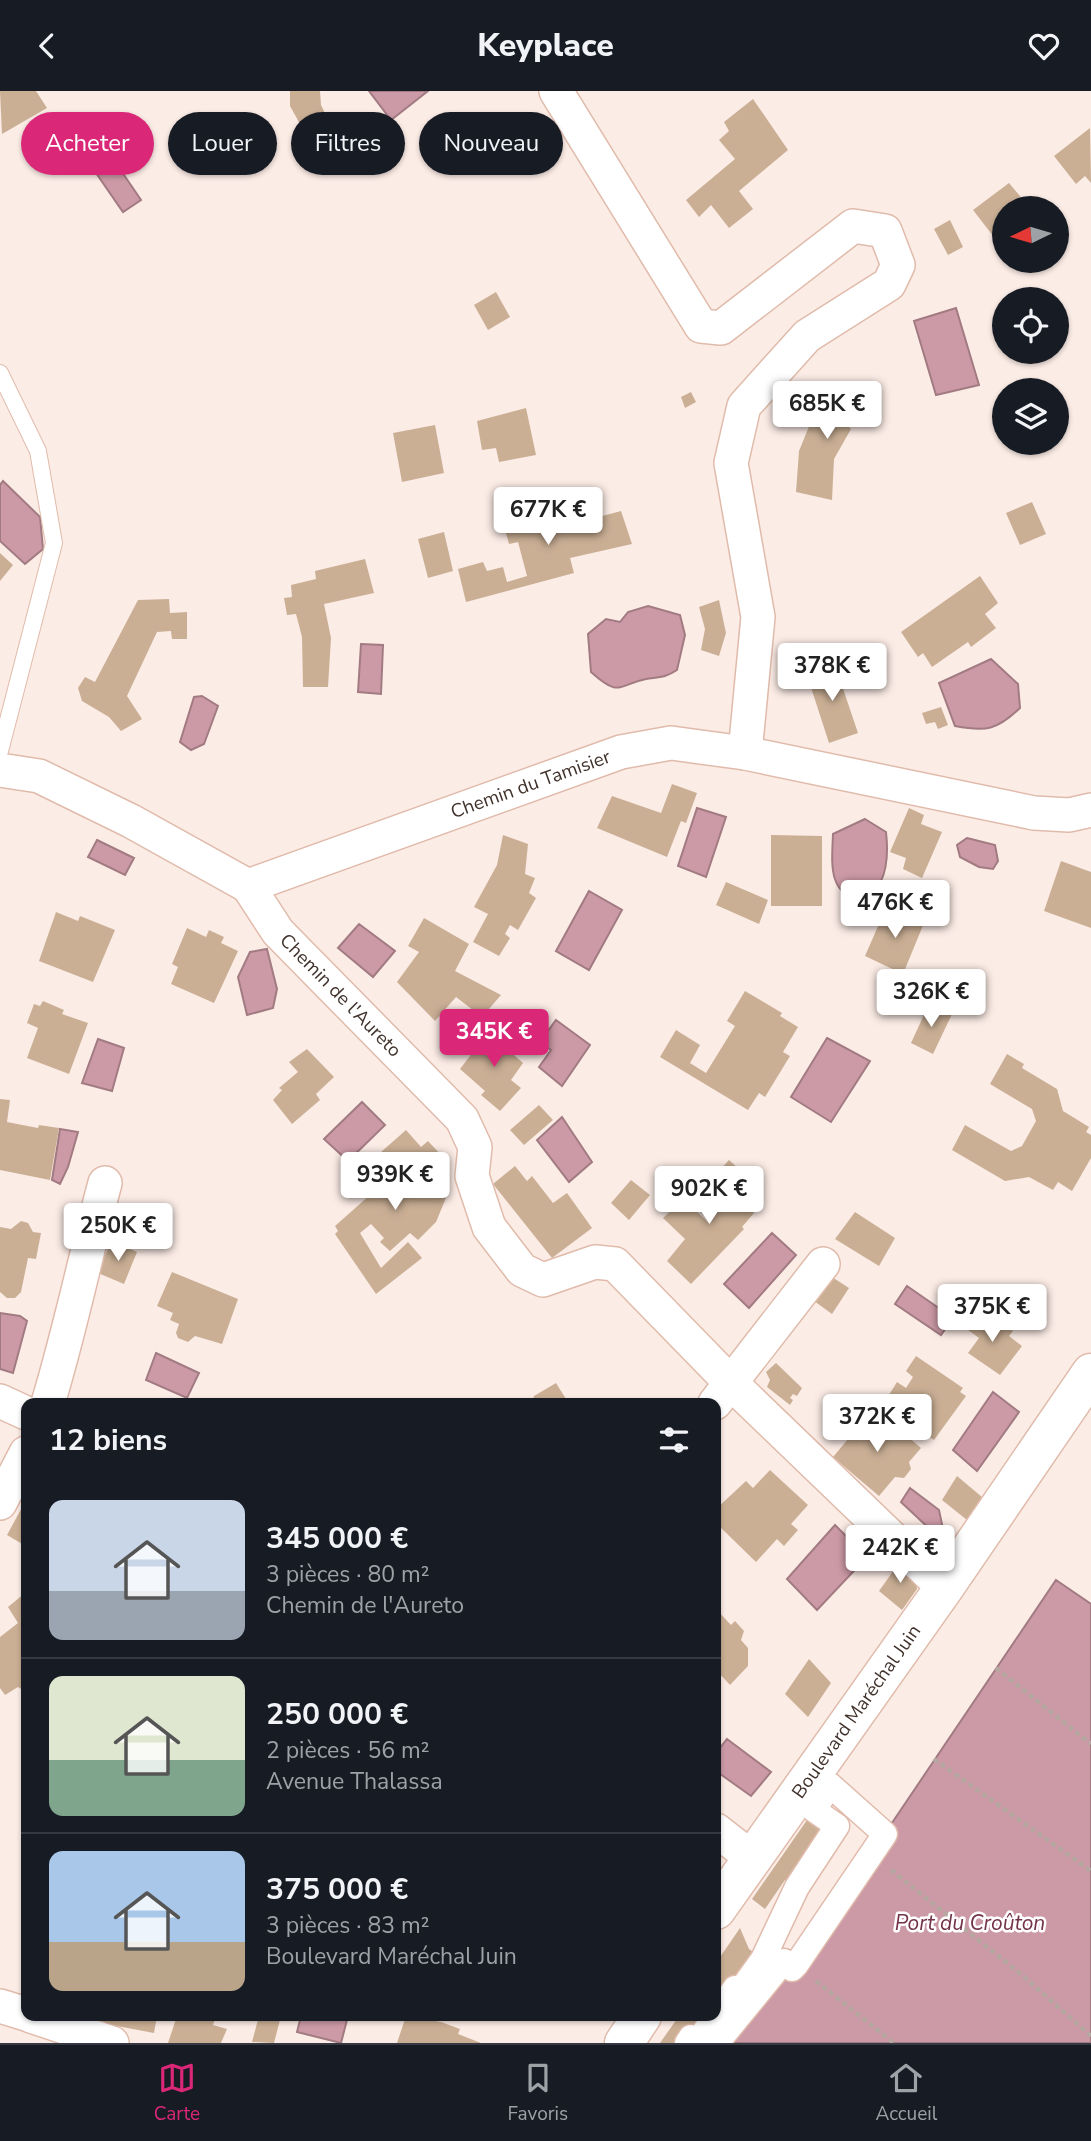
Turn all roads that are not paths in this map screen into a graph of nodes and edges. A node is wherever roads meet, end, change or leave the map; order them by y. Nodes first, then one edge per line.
1 (556, 91) edge
2 (0, 373) edge
3 (0, 751) edge
4 (745, 753) junction
5 (0, 770) edge
6 (1091, 810) edge
7 (248, 886) junction
8 (105, 1183) dead end
9 (823, 1264) dead end
10 (1091, 1373) edge
11 (723, 1393) edge
12 (49, 1398) edge
13 (0, 1401) edge
14 (21, 1411) edge
15 (21, 1463) edge
16 (0, 1503) edge
17 (944, 1588) junction
18 (721, 1834) edge
19 (752, 1859) junction
20 (721, 1903) edge
21 (0, 2006) edge
22 (721, 2008) edge
23 (21, 2013) edge
24 (47, 2021) edge
25 (639, 2021) edge
26 (712, 2021) edge
27 (112, 2043) edge
28 (625, 2043) edge
29 (687, 2043) edge
30 (717, 2043) edge

1 - 4 street
2 - 3 lane
4 - 6 street, Chemin du Tamisier
4 - 7 street, Chemin du Tamisier
5 - 7 street
7 - 11 street, Chemin de l'Aureto
8 - 12 street
9 - 11 street
10 - 17 street, Boulevard Maréchal Juin
11 - 17 street, Chemin de l'Aureto
13 - 14 street
15 - 16 street
17 - 19 street, Boulevard Maréchal Juin
18 - 19 street
19 - 20 street, Boulevard Maréchal Juin
21 - 23 street
22 - 30 street
24 - 27 street
25 - 28 street
26 - 29 street

